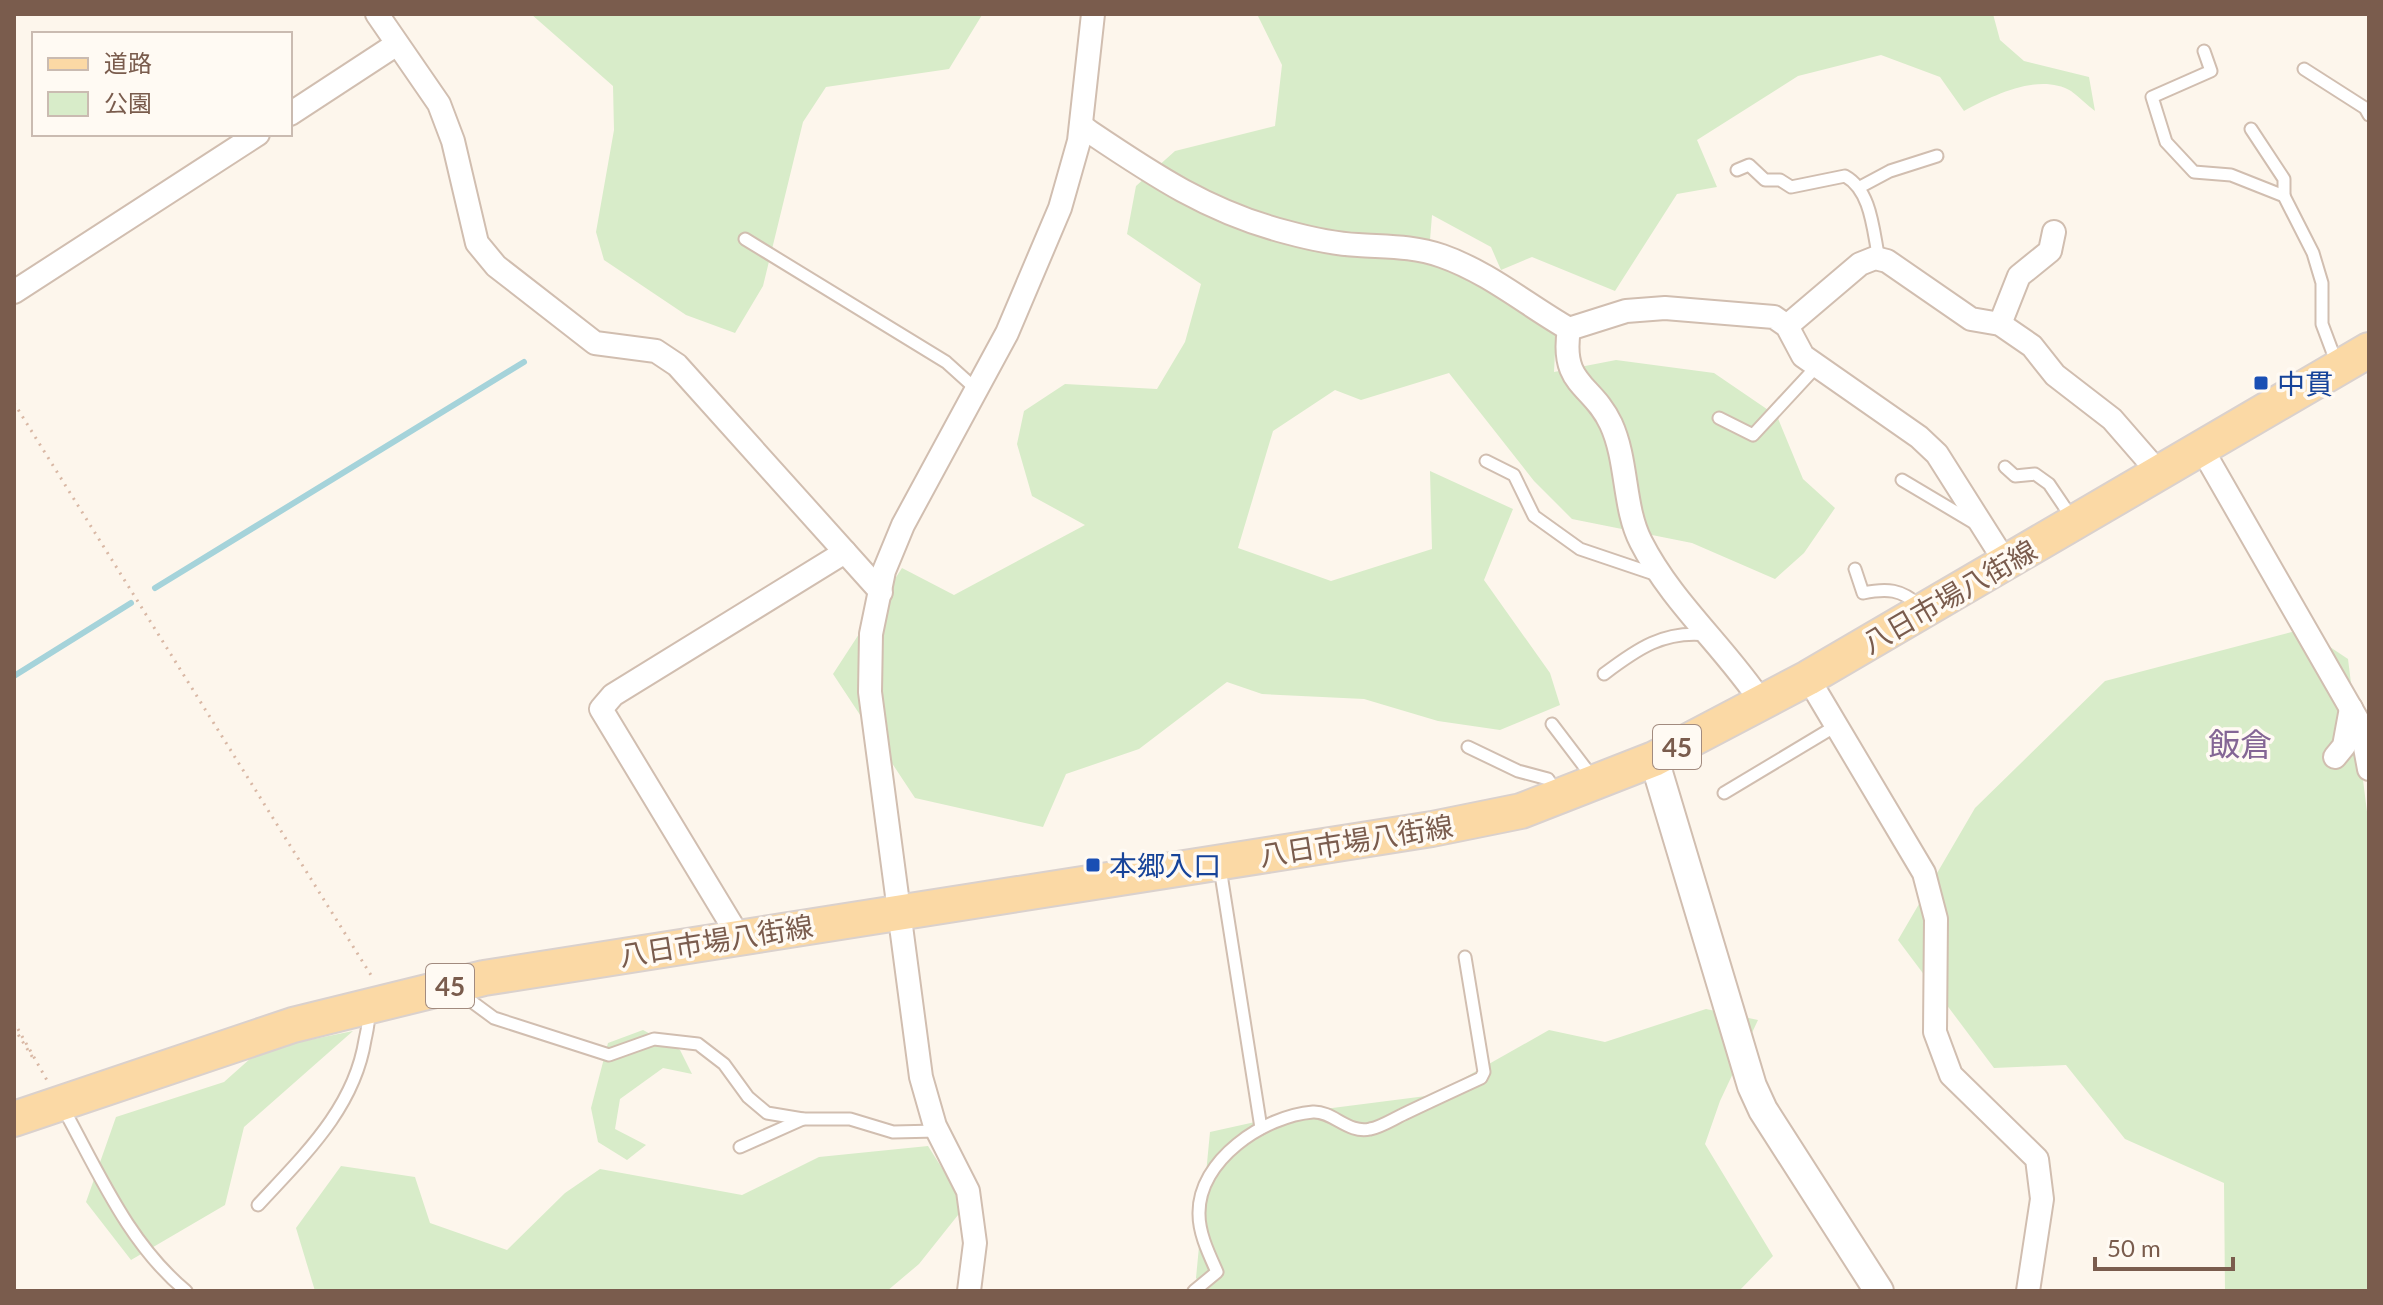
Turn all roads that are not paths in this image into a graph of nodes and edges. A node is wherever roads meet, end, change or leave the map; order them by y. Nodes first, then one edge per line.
1 (377, 14) edge
2 (1093, 14) edge
3 (397, 44) junction
4 (2204, 51) dead end
5 (2304, 69) dead end
6 (292, 113) edge
7 (2369, 115) edge
8 (1081, 126) junction
9 (2251, 129) dead end
10 (255, 136) edge
11 (1937, 156) dead end
12 (1737, 170) dead end
13 (1860, 187) junction
14 (2284, 196) junction
15 (2054, 232) dead end
16 (745, 239) dead end
17 (1879, 259) junction
18 (14, 292) edge
19 (2000, 324) junction
20 (1787, 326) junction
21 (1569, 329) junction
22 (2369, 350) edge
23 (1817, 366) junction
24 (2339, 368) junction
25 (977, 390) junction
26 (1719, 418) dead end
27 (2202, 449) junction
28 (1486, 461) dead end
29 (2005, 467) dead end
30 (2159, 473) junction
31 (1902, 480) dead end
32 (2075, 522) junction
33 (1981, 525) junction
34 (845, 552) junction
35 (2006, 563) junction
36 (1855, 569) dead end
37 (1661, 576) junction
38 (881, 592) junction
39 (1923, 611) junction
40 (1709, 635) junction
41 (1604, 674) dead end
42 (1808, 678) junction
43 (1762, 703) junction
44 (2351, 708) junction
45 (1552, 724) dead end
46 (1834, 727) junction
47 (1468, 747) dead end
48 (2335, 757) dead end
49 (1654, 759) junction
50 (2369, 769) edge
51 (1596, 783) junction
52 (1724, 793) dead end
53 (1559, 797) junction
54 (1219, 862) junction
55 (900, 911) junction
56 (739, 937) junction
57 (1465, 957) dead end
58 (451, 985) junction
59 (377, 1003) junction
60 (60, 1102) junction
61 (14, 1119) edge
62 (803, 1119) junction
63 (1261, 1128) junction
64 (937, 1131) junction
65 (740, 1147) dead end
66 (258, 1205) dead end
67 (186, 1291) edge
68 (969, 1291) edge
69 (1194, 1291) edge
70 (1879, 1291) edge
71 (2028, 1291) edge

1 - 3 street
2 - 8 street
3 - 6 street
3 - 34 street
4 - 14 lane
5 - 7 lane
8 - 21 street
8 - 25 street
9 - 14 lane
10 - 18 street
11 - 13 lane
12 - 13 lane
13 - 17 lane
14 - 24 lane
15 - 19 street
16 - 25 lane
17 - 19 street
17 - 20 street
19 - 30 street
20 - 21 street
20 - 23 street
21 - 37 street
22 - 24 main road, 八日市場八街線 / 45
23 - 26 lane
23 - 33 street
24 - 27 main road, 八日市場八街線 / 45
25 - 38 street
27 - 30 main road, 八日市場八街線 / 45
27 - 44 street
28 - 37 lane
29 - 32 lane
30 - 32 main road, 八日市場八街線 / 45
31 - 33 lane
32 - 35 main road, 八日市場八街線 / 45
33 - 35 street
34 - 38 street
34 - 56 street
35 - 39 main road, 八日市場八街線 / 45
36 - 39 lane
37 - 40 street
38 - 55 street
39 - 42 main road, 八日市場八街線 / 45
40 - 41 lane
40 - 43 street
42 - 43 main road, 八日市場八街線 / 45
42 - 46 street
43 - 49 main road, 八日市場八街線 / 45
44 - 48 street
44 - 50 street
45 - 51 lane
46 - 52 lane
46 - 71 street
47 - 53 lane
49 - 51 main road, 八日市場八街線 / 45
49 - 70 street
51 - 53 main road, 八日市場八街線 / 45
53 - 54 main road, 八日市場八街線 / 45
54 - 55 main road, 八日市場八街線 / 45
54 - 63 lane
55 - 56 main road, 八日市場八街線 / 45
55 - 64 street
56 - 58 main road, 八日市場八街線 / 45
57 - 63 lane
58 - 59 main road, 八日市場八街線 / 45
58 - 62 lane
59 - 60 main road, 八日市場八街線 / 45
59 - 66 lane
60 - 61 main road, 八日市場八街線 / 45
60 - 67 lane
62 - 64 lane
62 - 65 lane
63 - 69 lane
64 - 68 street

